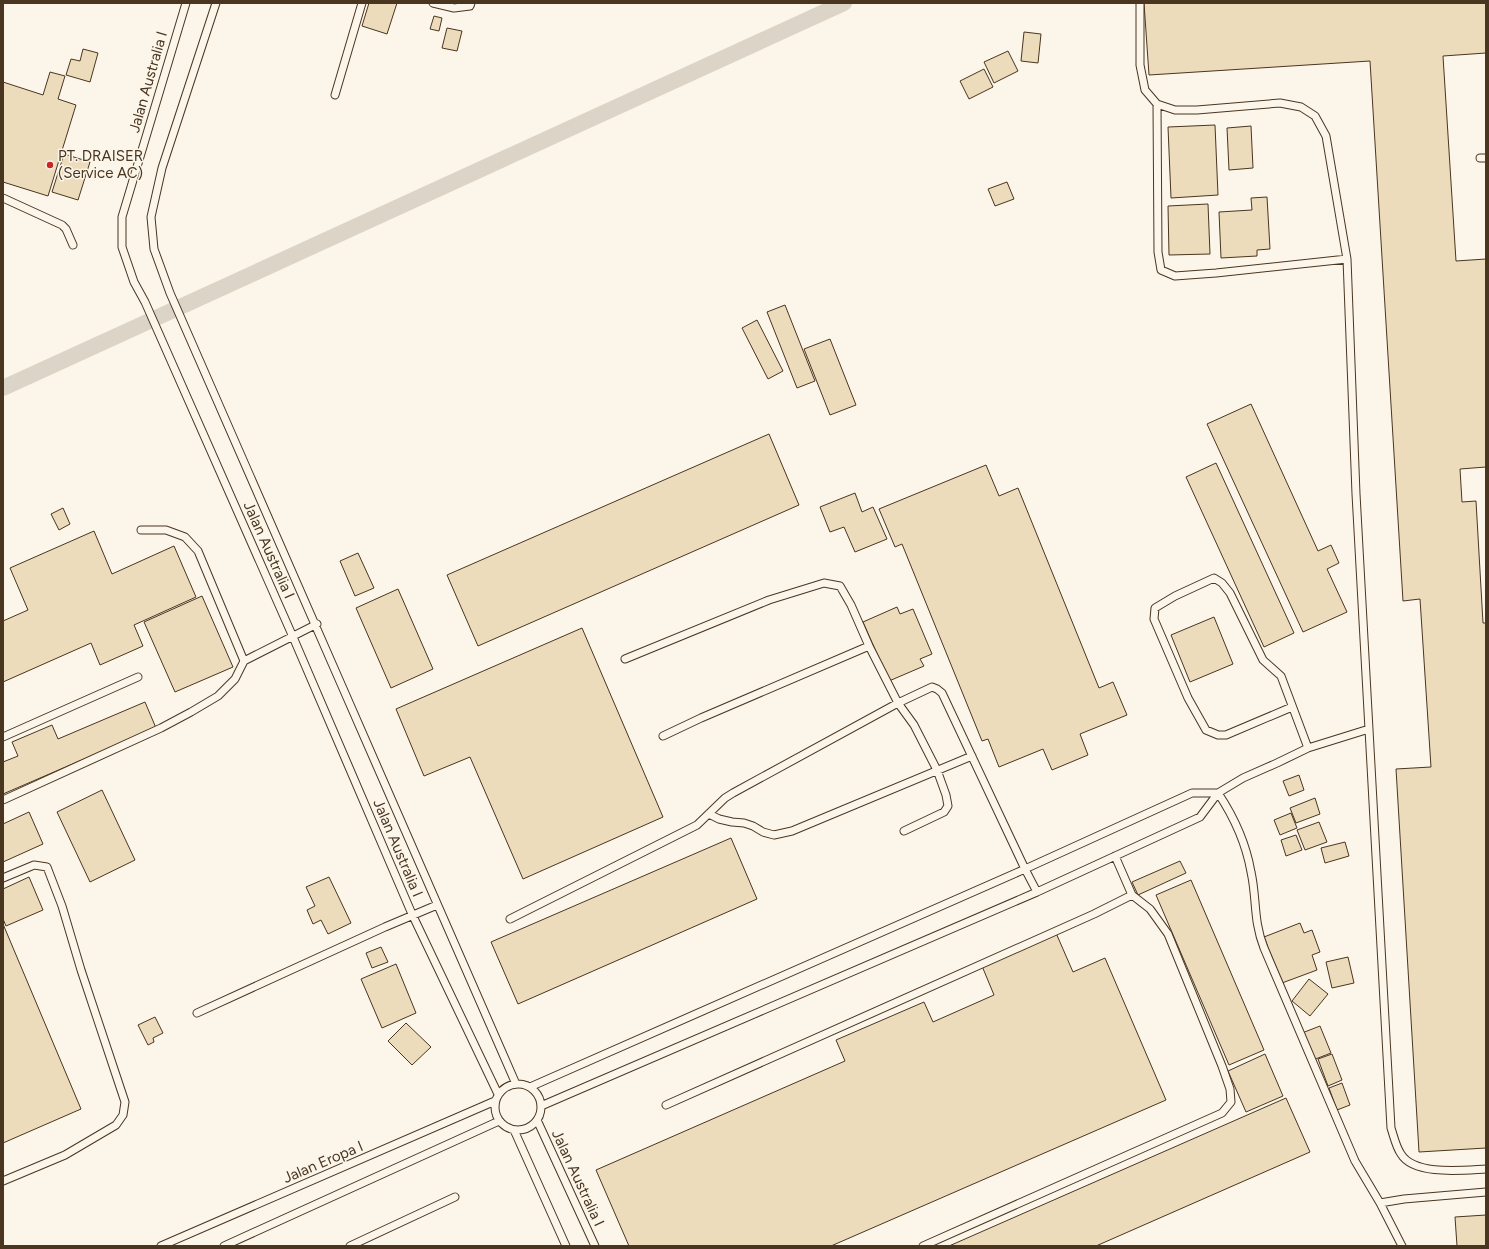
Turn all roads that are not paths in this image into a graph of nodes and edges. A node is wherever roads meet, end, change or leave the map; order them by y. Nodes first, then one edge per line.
1 (186, 3) edge
2 (216, 3) edge
3 (362, 3) edge
4 (433, 3) edge
5 (471, 3) edge
6 (1140, 3) edge
7 (335, 95) dead end
8 (1157, 104) junction
9 (3, 198) edge
10 (72, 245) dead end
11 (1347, 259) junction
12 (141, 530) dead end
13 (317, 624) junction
14 (292, 637) junction
15 (869, 646) junction
16 (625, 659) dead end
17 (244, 661) junction
18 (138, 677) dead end
19 (898, 704) junction
20 (1292, 707) junction
21 (1369, 729) junction
22 (662, 736) dead end
23 (3, 737) edge
24 (1308, 748) junction
25 (972, 756) junction
26 (937, 770) junction
27 (1218, 792) junction
28 (3, 800) edge
29 (709, 814) junction
30 (904, 831) dead end
31 (1115, 856) junction
32 (1025, 869) junction
33 (3, 878) edge
34 (1037, 892) junction
35 (1132, 895) junction
36 (437, 905) junction
37 (412, 914) junction
38 (510, 919) dead end
39 (198, 1013) dead end
40 (516, 1084) junction
41 (530, 1087) junction
42 (498, 1094) junction
43 (495, 1101) junction
44 (666, 1105) dead end
45 (541, 1106) junction
46 (537, 1120) junction
47 (499, 1121) junction
48 (514, 1130) junction
49 (1486, 1169) edge
50 (3, 1181) edge
51 (1486, 1192) edge
52 (455, 1197) dead end
53 (1380, 1203) junction
54 (160, 1246) edge
55 (224, 1246) edge
56 (350, 1246) edge
57 (566, 1246) edge
58 (595, 1246) edge
59 (923, 1246) edge
60 (1402, 1246) edge

1 - 14 lane, Jalan Australia I
2 - 13 lane, Jalan Australia I
3 - 7 lane
4 - 5 lane
6 - 8 lane
8 - 11 lane
8 - 11 lane
9 - 10 lane
11 - 21 lane
12 - 17 lane
13 - 14 lane
13 - 36 lane, Jalan Australia I
14 - 17 lane
14 - 37 lane, Jalan Australia I
15 - 16 lane
15 - 19 lane
15 - 22 lane
17 - 28 lane
18 - 23 lane
19 - 25 lane
19 - 26 lane
19 - 29 lane
20 - 20 lane
20 - 24 lane
21 - 24 lane
21 - 49 lane
24 - 27 lane
25 - 26 lane
25 - 32 lane
26 - 29 lane
26 - 30 lane
27 - 31 lane
27 - 32 lane
27 - 53 lane
29 - 38 lane
31 - 34 lane
31 - 35 lane
32 - 34 lane
32 - 41 lane
33 - 50 lane
34 - 45 lane
35 - 44 lane
35 - 59 lane
36 - 37 lane
36 - 40 lane, Jalan Australia I
37 - 39 lane
37 - 42 lane, Jalan Australia I
40 - 41 lane
40 - 42 lane
41 - 45 lane
42 - 43 lane
43 - 47 lane
43 - 54 lane, Jalan Eropa I
45 - 46 lane, Jalan Australia I
46 - 48 lane, Jalan Australia I
46 - 58 lane, Jalan Australia I
47 - 48 lane
47 - 55 lane
48 - 57 lane
51 - 53 lane
52 - 56 lane
53 - 60 lane

